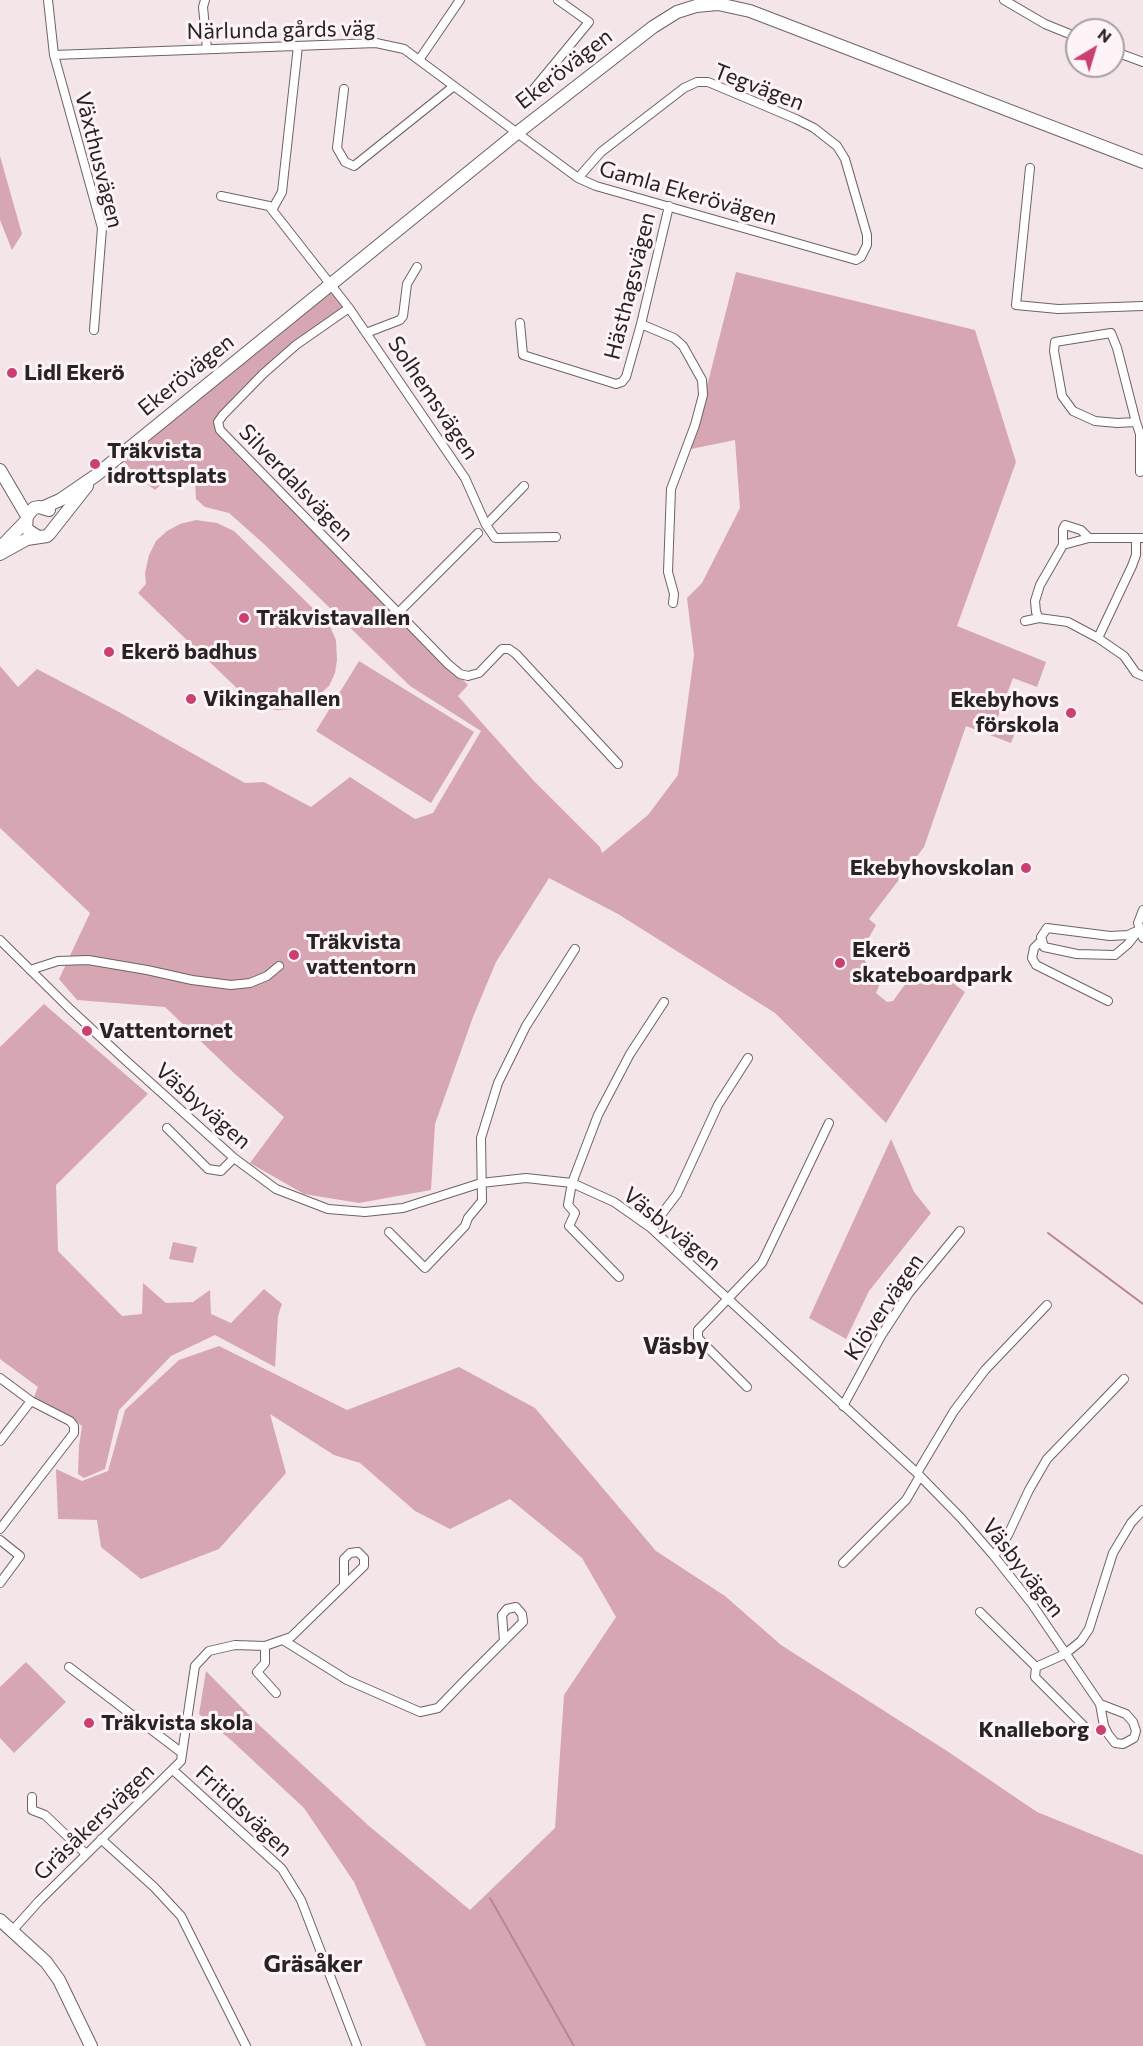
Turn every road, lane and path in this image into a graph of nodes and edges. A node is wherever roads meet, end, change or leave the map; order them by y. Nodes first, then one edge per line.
1 (48, 0) edge
2 (205, 0) edge
3 (460, 0) edge
4 (558, 0) edge
5 (1004, 0) edge
6 (694, 3) edge
7 (1065, 32) edge
8 (298, 46) junction
9 (207, 49) junction
10 (54, 55) junction
11 (1125, 55) edge
12 (419, 60) junction
13 (1143, 62) edge
14 (454, 86) junction
15 (344, 89) dead end
16 (523, 102) dead end
17 (517, 133) junction
18 (1143, 162) edge
19 (1030, 168) dead end
20 (578, 178) junction
21 (221, 196) dead end
22 (669, 206) junction
23 (272, 210) junction
24 (861, 257) joint
25 (417, 267) dead end
26 (331, 284) junction
27 (1143, 306) edge
28 (349, 308) junction
29 (520, 323) dead end
30 (641, 324) junction
31 (94, 330) dead end
32 (366, 333) junction
33 (1136, 422) junction
34 (1142, 434) edge
35 (0, 470) edge
36 (1140, 472) dead end
37 (95, 476) junction
38 (8, 482) junction
39 (524, 486) dead end
40 (41, 507) junction
41 (26, 519) junction
42 (486, 525) junction
43 (55, 526) junction
44 (478, 533) dead end
45 (37, 536) junction
46 (556, 537) dead end
47 (1089, 538) junction
48 (1140, 538) edge
49 (1063, 545) junction
50 (0, 548) edge
51 (0, 554) edge
52 (673, 603) dead end
53 (398, 613) junction
54 (1039, 618) junction
55 (1025, 621) dead end
56 (1098, 638) junction
57 (1143, 675) edge
58 (618, 764) dead end
59 (1143, 910) edge
60 (1141, 934) edge
61 (0, 940) edge
62 (1042, 940) junction
63 (575, 949) dead end
64 (279, 966) dead end
65 (30, 970) junction
66 (1108, 1001) dead end
67 (664, 1002) dead end
68 (748, 1058) dead end
69 (829, 1123) dead end
70 (167, 1128) dead end
71 (234, 1158) junction
72 (481, 1183) junction
73 (572, 1183) junction
74 (651, 1228) junction
75 (960, 1231) dead end
76 (389, 1232) dead end
77 (619, 1277) dead end
78 (728, 1299) junction
79 (1047, 1305) dead end
80 (0, 1378) edge
81 (1124, 1379) dead end
82 (747, 1387) dead end
83 (31, 1401) junction
84 (843, 1406) junction
85 (0, 1441) edge
86 (918, 1475) junction
87 (1143, 1510) edge
88 (0, 1528) edge
89 (0, 1540) edge
90 (994, 1556) junction
91 (843, 1563) dead end
92 (0, 1583) edge
93 (344, 1586) dead end
94 (980, 1612) dead end
95 (284, 1640) junction
96 (504, 1641) dead end
97 (265, 1646) junction
98 (1065, 1654) junction
99 (69, 1667) dead end
100 (1036, 1667) junction
101 (276, 1693) dead end
102 (1100, 1704) junction
103 (1085, 1726) dead end
104 (182, 1753) junction
105 (172, 1770) junction
106 (32, 1797) dead end
107 (101, 1839) junction
108 (86, 1854) junction
109 (0, 1920) edge
110 (13, 1930) junction
111 (91, 2046) edge
112 (246, 2046) edge
113 (357, 2046) edge

1 - 10 street, Växthusvägen
2 - 9 street
3 - 12 street
4 - 16 street
5 - 7 street
6 - 17 main road, Ekerövägen
6 - 18 main road, Ekerövägen
8 - 9 street, Närlunda gårds väg
8 - 12 street, Närlunda gårds väg
8 - 23 street
9 - 10 street, Närlunda gårds väg
10 - 31 street, Växthusvägen
11 - 13 street
12 - 14 street, Närlunda gårds väg
14 - 15 street
14 - 17 street, Närlunda gårds väg
17 - 20 street, Gamla Ekerövägen
17 - 26 main road, Ekerövägen
19 - 27 street
20 - 22 street, Gamla Ekerövägen
20 - 24 street, Tegvägen
21 - 23 street
22 - 24 street, Gamla Ekerövägen
22 - 30 street, Hästhagsvägen
23 - 26 street, Solhemsvägen
25 - 32 street
26 - 28 street, Solhemsvägen
26 - 37 main road, Ekerövägen
28 - 32 street, Solhemsvägen
28 - 53 street, Silverdalsvägen
29 - 30 street, Hästhagsvägen
30 - 52 street
32 - 42 street, Solhemsvägen
33 - 33 street
33 - 34 street
34 - 36 street
35 - 38 main road
37 - 40 main road, Ekerövägen
37 - 43 main road, Ekerövägen
38 - 40 main road
38 - 41 main road
39 - 42 street
40 - 41 main road
40 - 43 main road
41 - 45 main road
41 - 50 main road
42 - 46 street, Solhemsvägen
43 - 45 main road
44 - 53 street
45 - 51 main road
47 - 48 street
47 - 49 street
47 - 49 street
48 - 56 street
49 - 54 street
53 - 58 street, Silverdalsvägen
54 - 55 street
54 - 56 street
56 - 57 street
59 - 60 street
60 - 62 street
60 - 62 street
61 - 65 street, Väsbyvägen
62 - 66 street
63 - 72 street
64 - 65 street
65 - 71 street, Väsbyvägen
67 - 73 street
68 - 74 street
69 - 78 street
70 - 71 street
71 - 72 street, Väsbyvägen
72 - 73 street, Väsbyvägen
72 - 76 street
73 - 74 street, Väsbyvägen
73 - 77 street
74 - 78 street, Väsbyvägen
75 - 84 street, Klövervägen
78 - 82 street
78 - 84 street, Väsbyvägen
79 - 86 street
80 - 83 street
81 - 90 street
83 - 85 street
83 - 88 street
84 - 86 street, Väsbyvägen
86 - 90 street, Väsbyvägen
86 - 91 street
87 - 98 street
89 - 92 street
90 - 98 street, Väsbyvägen
93 - 95 street, Gräsåkersvägen
94 - 100 street
95 - 96 street
95 - 97 street, Gräsåkersvägen
97 - 101 street
97 - 104 street, Gräsåkersvägen
98 - 100 street
98 - 102 street, Väsbyvägen
99 - 104 street
100 - 103 street
102 - 102 street, Väsbyvägen
104 - 105 street, Gräsåkersvägen
105 - 107 street, Gräsåkersvägen
105 - 113 street, Fritidsvägen
106 - 108 street
107 - 108 street, Gräsåkersvägen
107 - 112 street
108 - 110 street, Gräsåkersvägen
109 - 110 main road
110 - 111 main road

